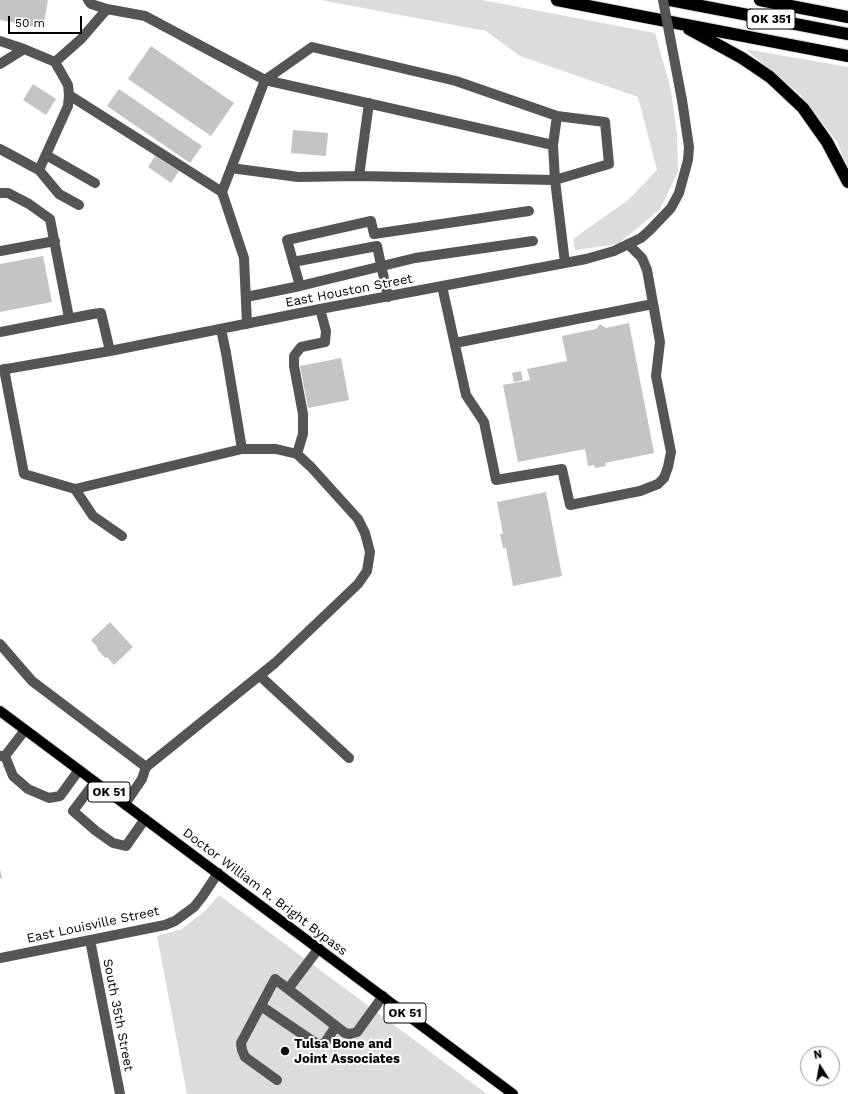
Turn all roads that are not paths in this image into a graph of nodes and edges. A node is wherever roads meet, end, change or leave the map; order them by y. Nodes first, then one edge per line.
1 (88, 0) edge
2 (557, 0) edge
3 (663, 0) edge
4 (670, 0) edge
5 (760, 0) edge
6 (106, 9) junction
7 (848, 17) edge
8 (679, 23) junction
9 (848, 34) edge
10 (0, 41) edge
11 (24, 49) junction
12 (848, 56) edge
13 (55, 62) junction
14 (0, 64) edge
15 (265, 80) junction
16 (69, 95) junction
17 (369, 104) junction
18 (557, 116) junction
19 (553, 145) junction
20 (0, 149) edge
21 (46, 155) junction
22 (231, 168) junction
23 (39, 170) junction
24 (359, 176) junction
25 (555, 180) junction
26 (848, 182) edge
27 (95, 183) dead end
28 (222, 192) junction
29 (0, 193) edge
30 (79, 206) dead end
31 (529, 211) dead end
32 (374, 234) junction
33 (55, 241) junction
34 (533, 241) dead end
35 (628, 244) junction
36 (377, 246) junction
37 (0, 251) edge
38 (293, 262) junction
39 (565, 263) junction
40 (382, 267) junction
41 (300, 286) junction
42 (442, 286) junction
43 (246, 296) junction
44 (388, 296) junction
45 (653, 304) junction
46 (320, 309) junction
47 (69, 318) junction
48 (247, 324) junction
49 (221, 329) junction
50 (0, 332) edge
51 (455, 343) junction
52 (110, 351) junction
53 (2, 370) edge
54 (242, 449) junction
55 (297, 454) junction
56 (74, 489) junction
57 (122, 536) dead end
58 (0, 644) edge
59 (260, 676) junction
60 (0, 710) edge
61 (25, 730) junction
62 (2, 756) edge
63 (349, 758) dead end
64 (146, 767) junction
65 (80, 770) junction
66 (95, 782) junction
67 (125, 804) junction
68 (145, 818) junction
69 (218, 873) junction
70 (90, 940) junction
71 (319, 948) junction
72 (0, 958) edge
73 (288, 989) junction
74 (383, 996) junction
75 (261, 1006) junction
76 (336, 1026) junction
77 (277, 1080) dead end
78 (120, 1094) edge
79 (513, 1094) edge

1 - 6 street
2 - 8 highway
3 - 35 street, East Houston Street, bridge
4 - 9 highway, OK 351
5 - 7 highway, OK 351
6 - 13 street
6 - 15 street
8 - 12 highway
8 - 26 highway
10 - 11 street
11 - 13 street
11 - 14 street
13 - 16 street
15 - 17 street
15 - 18 street
15 - 22 street
16 - 21 street
16 - 28 street
17 - 19 street
17 - 24 street
18 - 19 street
18 - 25 street
19 - 25 street
20 - 23 street
21 - 23 street
21 - 27 street
22 - 24 street
22 - 28 street
23 - 30 street
24 - 25 street
25 - 39 street
28 - 43 street
29 - 33 street
31 - 32 street
32 - 36 street
32 - 38 street
33 - 37 street
33 - 47 street
34 - 40 street
35 - 39 street, East Houston Street
35 - 45 street
36 - 38 street
36 - 40 street
38 - 41 street
39 - 42 street, East Houston Street
40 - 41 street
40 - 44 street
41 - 43 street
42 - 44 street, East Houston Street
42 - 51 street
43 - 48 street
44 - 46 street, East Houston Street
45 - 51 street
45 - 51 street
46 - 48 street, East Houston Street
46 - 55 street
47 - 50 street
47 - 52 street
48 - 49 street, East Houston Street
49 - 52 street, East Houston Street
49 - 54 street
52 - 53 street, East Houston Street
53 - 56 street
54 - 55 street
54 - 56 street
55 - 59 street
56 - 57 street
58 - 64 street
59 - 63 street
59 - 64 street
60 - 61 main road, Doctor William R. Bright Bypass / OK 51
61 - 62 street
61 - 65 main road, Doctor William R. Bright Bypass / OK 51
62 - 65 street
64 - 67 street
65 - 66 main road, Doctor William R. Bright Bypass / OK 51
66 - 67 main road, Doctor William R. Bright Bypass / OK 51
66 - 68 street
67 - 68 main road, Doctor William R. Bright Bypass / OK 51
68 - 69 main road, Doctor William R. Bright Bypass / OK 51
69 - 70 street, East Louisville Street
69 - 71 main road, Doctor William R. Bright Bypass / OK 51
70 - 72 street, East Louisville Street
70 - 78 street, South 35th Street
71 - 73 street
71 - 74 main road, Doctor William R. Bright Bypass / OK 51
73 - 75 street
73 - 76 street
74 - 76 street
74 - 79 main road, Doctor William R. Bright Bypass / OK 51
75 - 76 street
75 - 77 street

